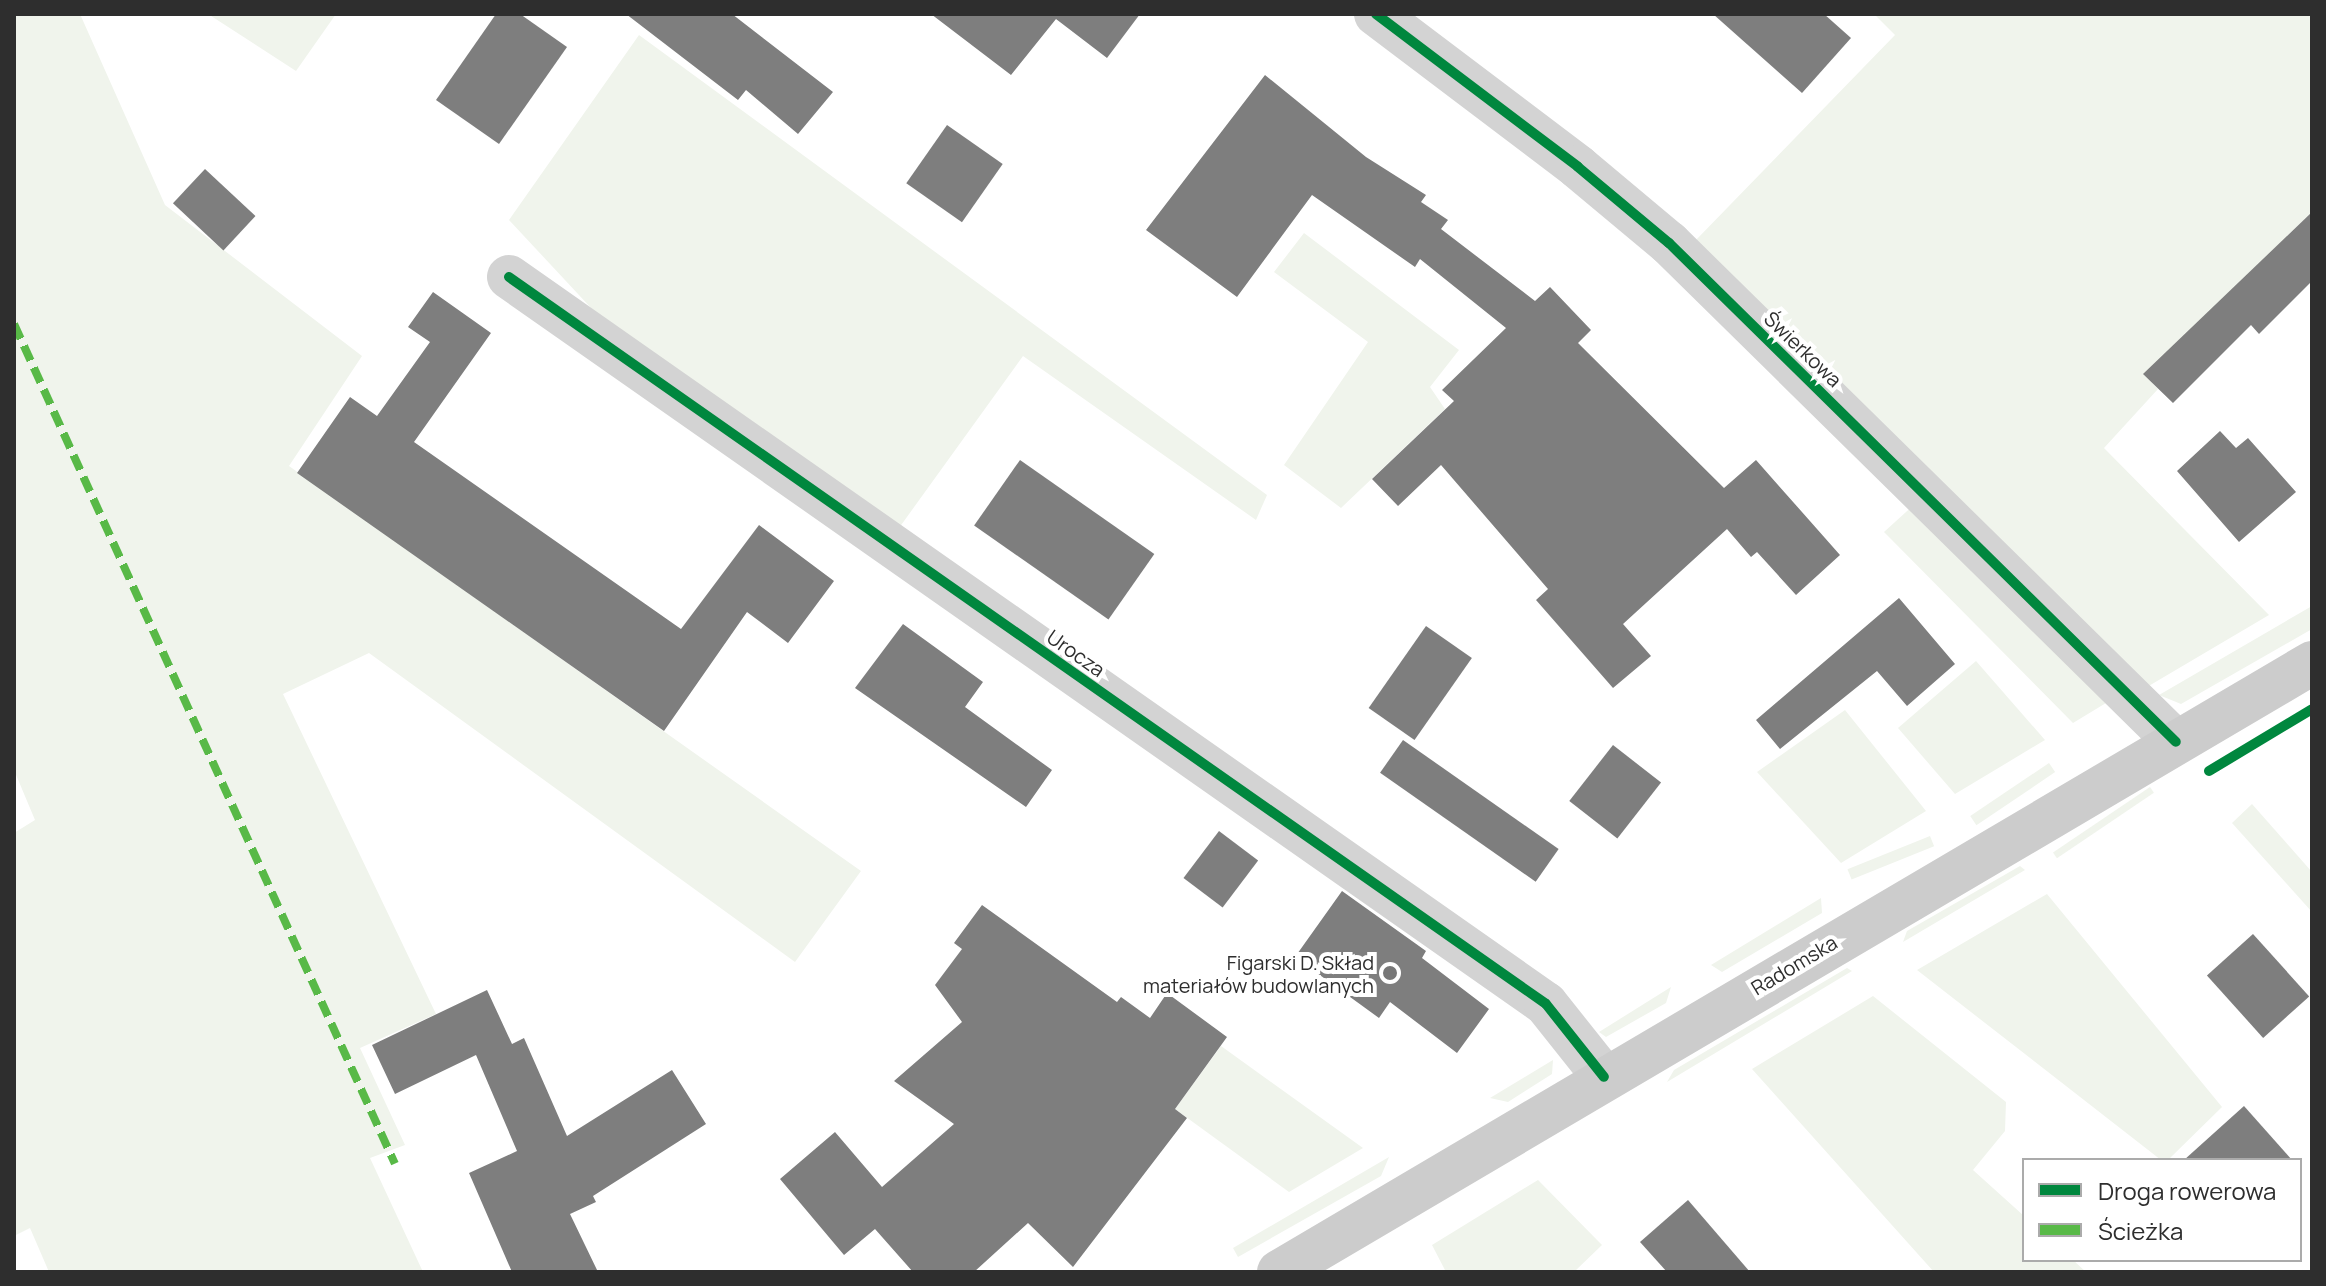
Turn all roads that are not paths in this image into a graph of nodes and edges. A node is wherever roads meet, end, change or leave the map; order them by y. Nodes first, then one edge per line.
1 (1376, 14) edge
2 (509, 277) dead end
3 (2312, 663) edge
4 (2176, 742) junction
5 (1604, 1077) junction
6 (1279, 1272) edge

1 - 4 street, Świerkowa
2 - 5 street, Urocza
3 - 4 main road, Radomska
4 - 5 main road, Radomska
5 - 6 main road, Radomska

